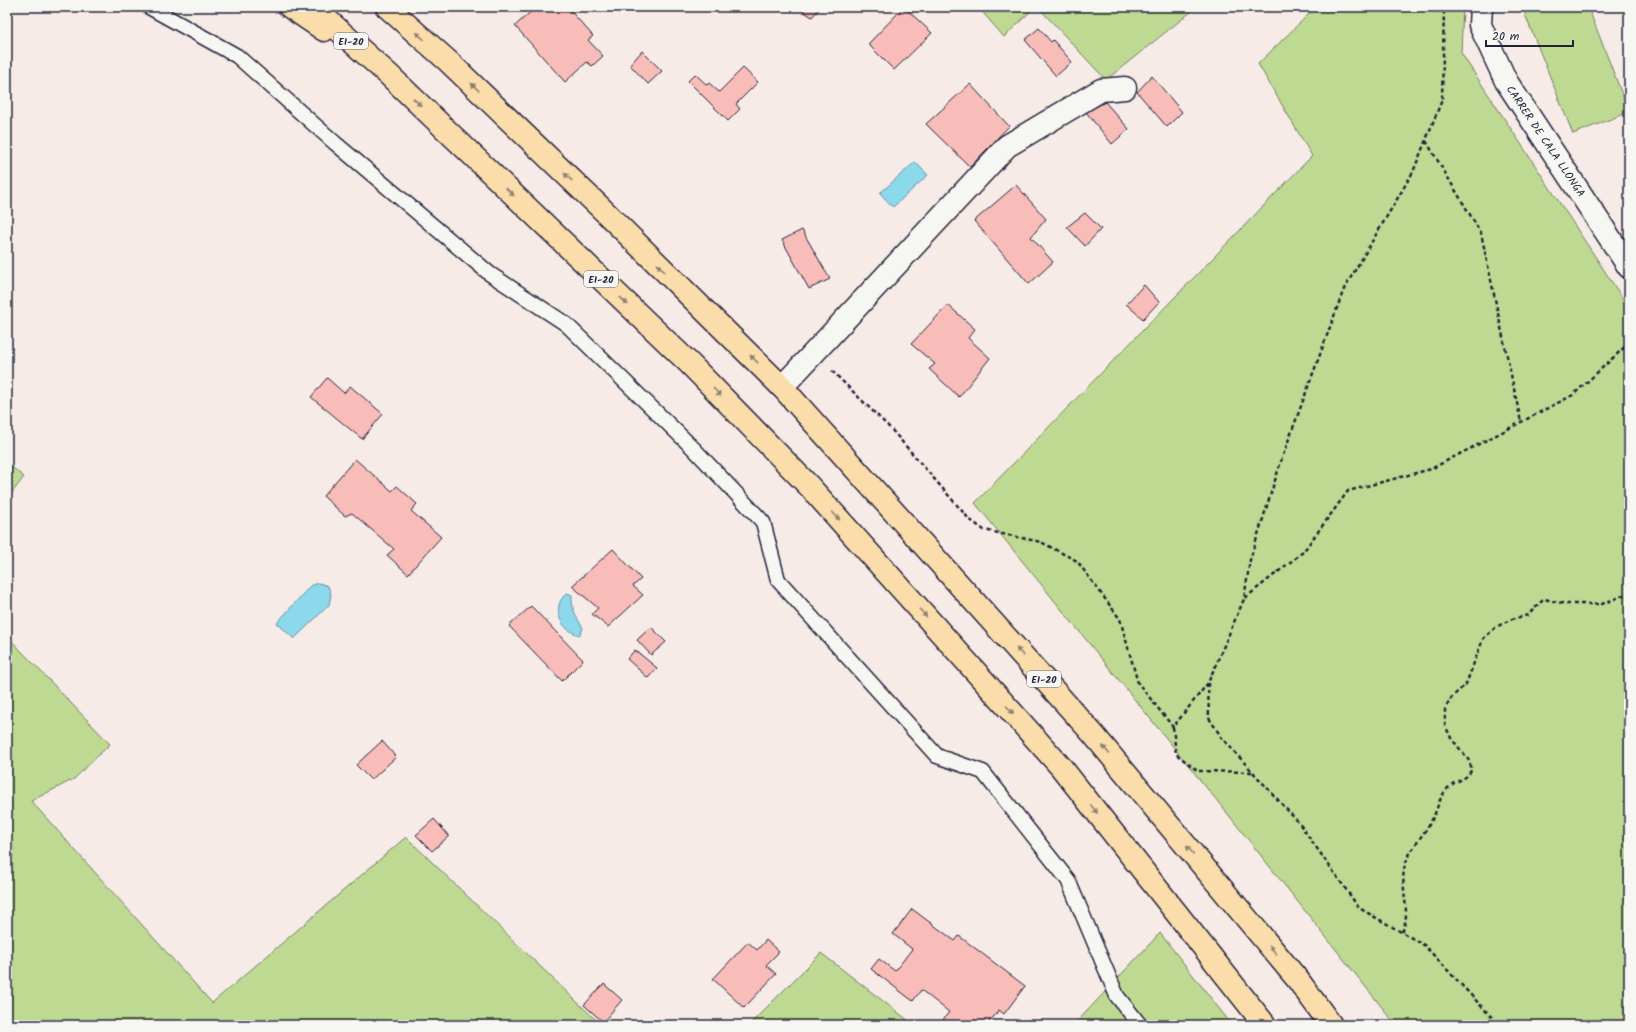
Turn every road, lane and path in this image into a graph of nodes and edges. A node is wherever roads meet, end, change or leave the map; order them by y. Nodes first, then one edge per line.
1 (149, 7) edge
2 (290, 7) edge
3 (313, 7) edge
4 (386, 7) edge
5 (1444, 7) edge
6 (1481, 7) edge
7 (389, 75) junction
8 (1125, 88) dead end
9 (1425, 141) junction
10 (1629, 266) edge
11 (1629, 342) edge
12 (813, 352) junction
13 (782, 387) junction
14 (1521, 422) junction
15 (1629, 593) edge
16 (1244, 599) junction
17 (1208, 683) junction
18 (1174, 727) junction
19 (1252, 772) junction
20 (1402, 932) junction
21 (1298, 980) junction
22 (1140, 1025) edge
23 (1265, 1025) edge
24 (1331, 1025) edge
25 (1348, 1025) edge
26 (1499, 1025) edge

1 - 22 lane
2 - 7 highway
3 - 7 highway, EI-20
13 -> 4 highway, EI-20
5 - 9 path
6 - 10 street, CARRER DE CALA LLONGA
7 -> 23 highway, EI-20
8 - 12 street
9 - 14 path
9 - 16 path
11 - 14 path
12 - 13 street
12 - 18 path
21 -> 13 highway, EI-20
14 - 16 path
15 - 20 path
16 - 17 path
17 - 18 path
17 - 19 path
18 - 19 path
19 - 20 path
20 - 26 path
21 - 24 highway, EI-20
21 - 25 highway

